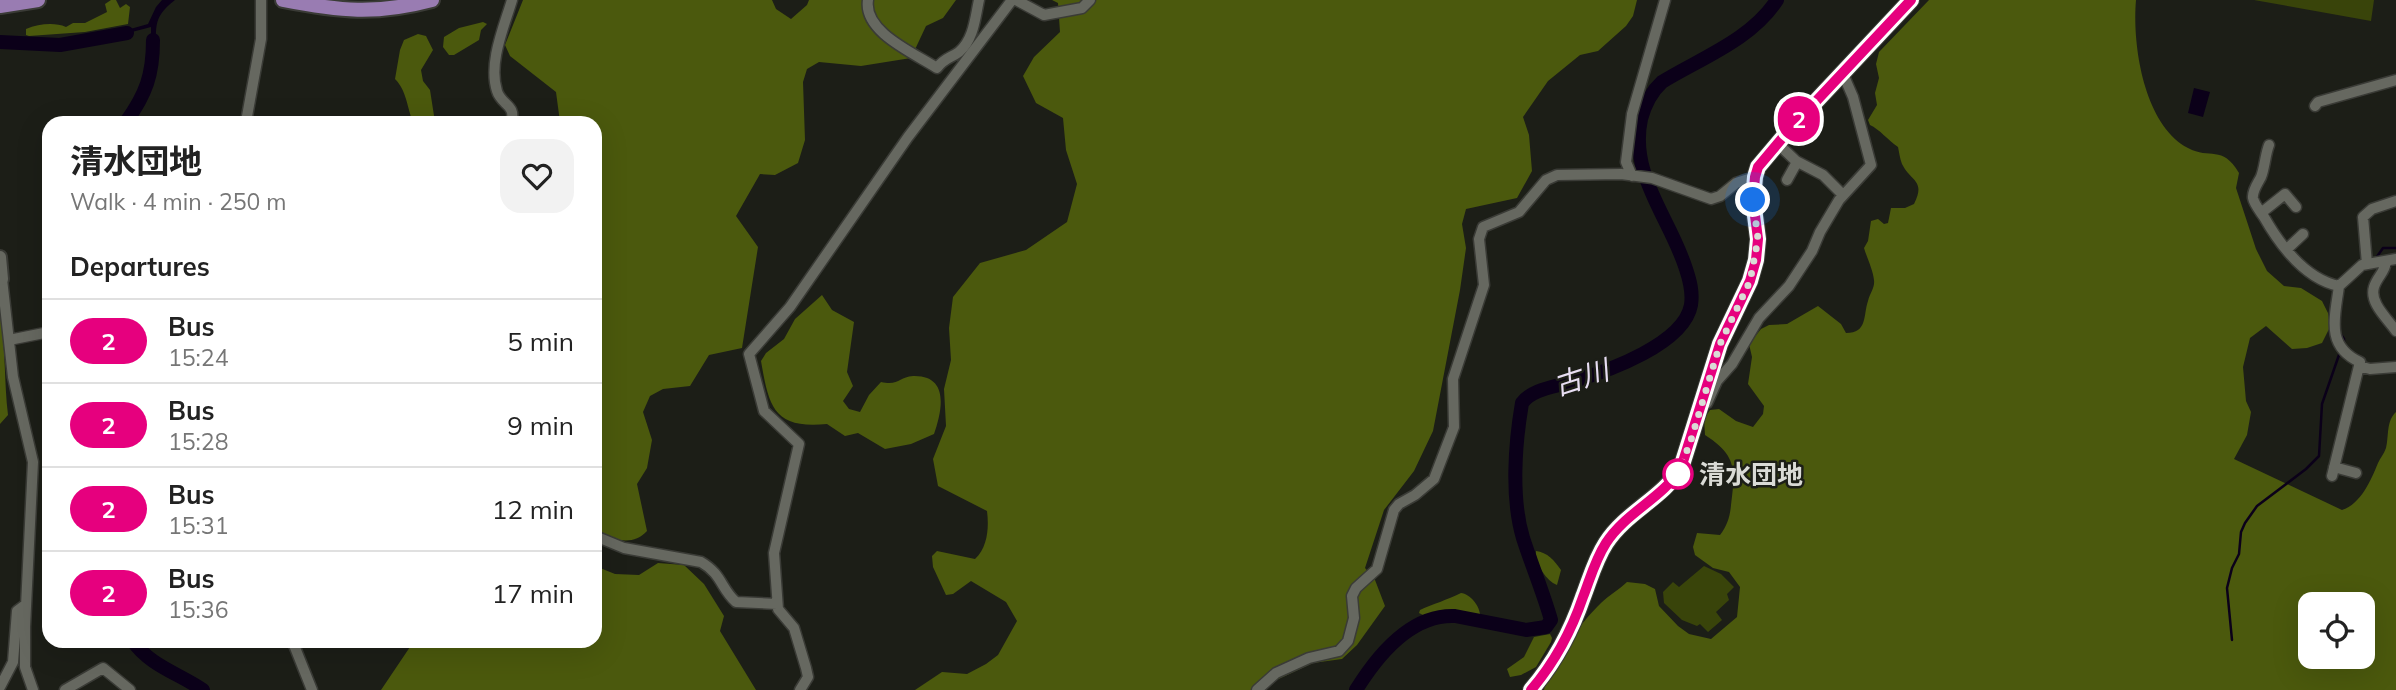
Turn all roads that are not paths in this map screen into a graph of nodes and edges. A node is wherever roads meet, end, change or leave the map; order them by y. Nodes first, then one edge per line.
1 (38, 0) edge
2 (261, 0) edge
3 (283, 0) edge
4 (432, 0) edge
5 (512, 0) edge
6 (868, 0) edge
7 (979, 0) edge
8 (1014, 0) edge
9 (1090, 0) edge
10 (1665, 0) edge
11 (1911, 0) edge
12 (0, 6) edge
13 (1843, 74) junction
14 (2396, 80) edge
15 (2315, 106) dead end
16 (247, 116) edge
17 (512, 116) edge
18 (1777, 143) junction
19 (2269, 145) dead end
20 (1797, 162) junction
21 (1632, 176) junction
22 (1755, 177) junction
23 (1787, 180) dead end
24 (1843, 195) junction
25 (2396, 201) edge
26 (2296, 207) dead end
27 (2261, 213) junction
28 (2302, 234) dead end
29 (2287, 249) junction
30 (0, 257) edge
31 (2391, 260) edge
32 (2367, 264) junction
33 (2, 279) edge
34 (2339, 286) junction
35 (2396, 331) edge
36 (42, 333) edge
37 (9, 340) junction
38 (2359, 366) junction
39 (2396, 367) edge
40 (1701, 407) junction
41 (2356, 473) dead end
42 (602, 540) edge
43 (777, 604) junction
44 (25, 605) junction
45 (295, 648) edge
46 (0, 687) edge
47 (33, 690) edge
48 (65, 690) edge
49 (130, 690) edge
50 (312, 690) edge
51 (800, 690) edge
52 (1257, 690) edge
53 (1531, 690) edge

1 - 12 main road
2 - 16 street
3 - 4 main road
5 - 17 street
6 - 7 street
8 - 9 street
8 - 43 street
10 - 21 street
11 - 13 main road
13 - 18 main road
13 - 24 street
14 - 15 street
18 - 20 street
18 - 22 main road
19 - 27 street
20 - 23 street
20 - 24 street
21 - 22 street
21 - 52 street
22 - 40 main road
24 - 40 street
25 - 32 street
26 - 27 street
27 - 29 street
28 - 29 street
29 - 34 street
30 - 33 street
31 - 32 street
31 - 35 street
32 - 34 street
33 - 37 street
34 - 38 street
36 - 37 street
37 - 44 street
38 - 39 street
38 - 41 street
40 - 53 main road
42 - 43 street
43 - 51 street
44 - 46 street
44 - 47 street
45 - 50 street
48 - 49 street

